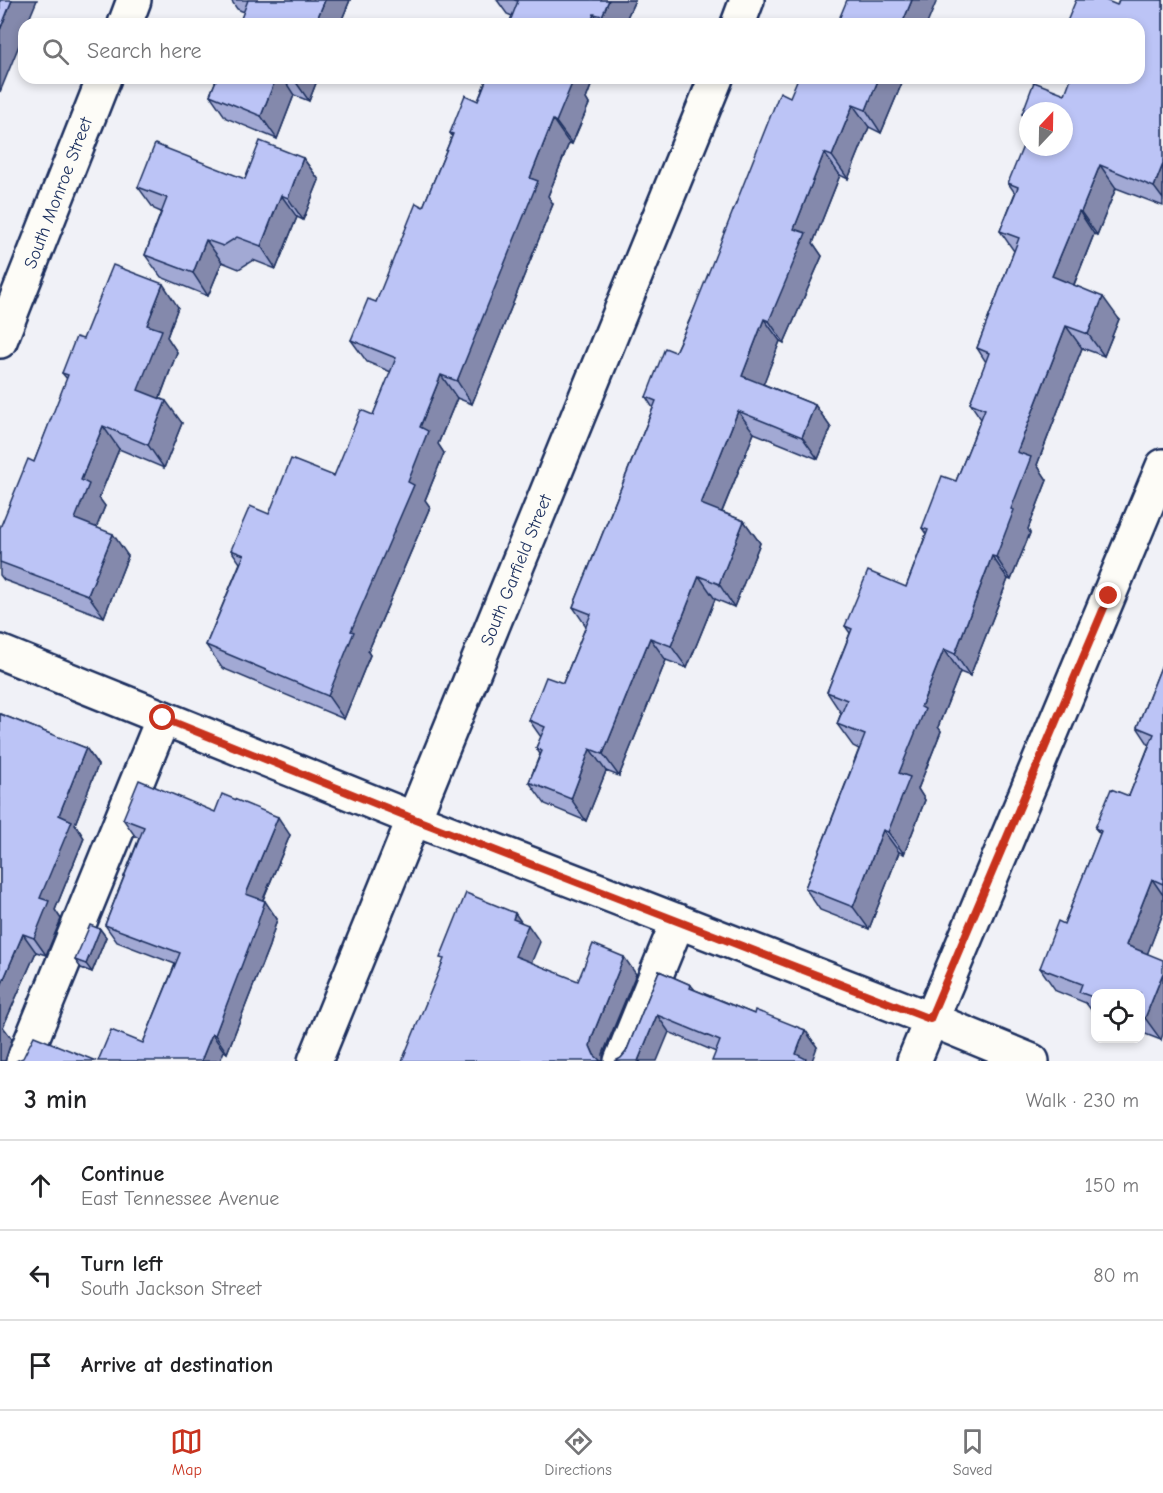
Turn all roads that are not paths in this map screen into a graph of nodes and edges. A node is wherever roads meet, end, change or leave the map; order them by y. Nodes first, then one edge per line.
1 (134, 0) edge
2 (747, 0) edge
3 (127, 18) edge
4 (740, 18) edge
5 (102, 84) edge
6 (714, 84) edge
7 (0, 341) edge
8 (1163, 466) edge
9 (0, 652) edge
10 (163, 718) junction
11 (414, 819) junction
12 (678, 921) junction
13 (930, 1019) junction
14 (23, 1061) edge
15 (315, 1061) edge
16 (621, 1061) edge
17 (914, 1061) edge
18 (1032, 1061) edge

1 - 3 street
2 - 4 street
5 - 7 street, South Monroe Street
6 - 11 street, South Garfield Street
8 - 13 street
9 - 10 street
10 - 11 street
10 - 14 street
11 - 12 street
11 - 15 street, South Garfield Street
12 - 13 street
12 - 16 street
13 - 17 street
13 - 18 street

